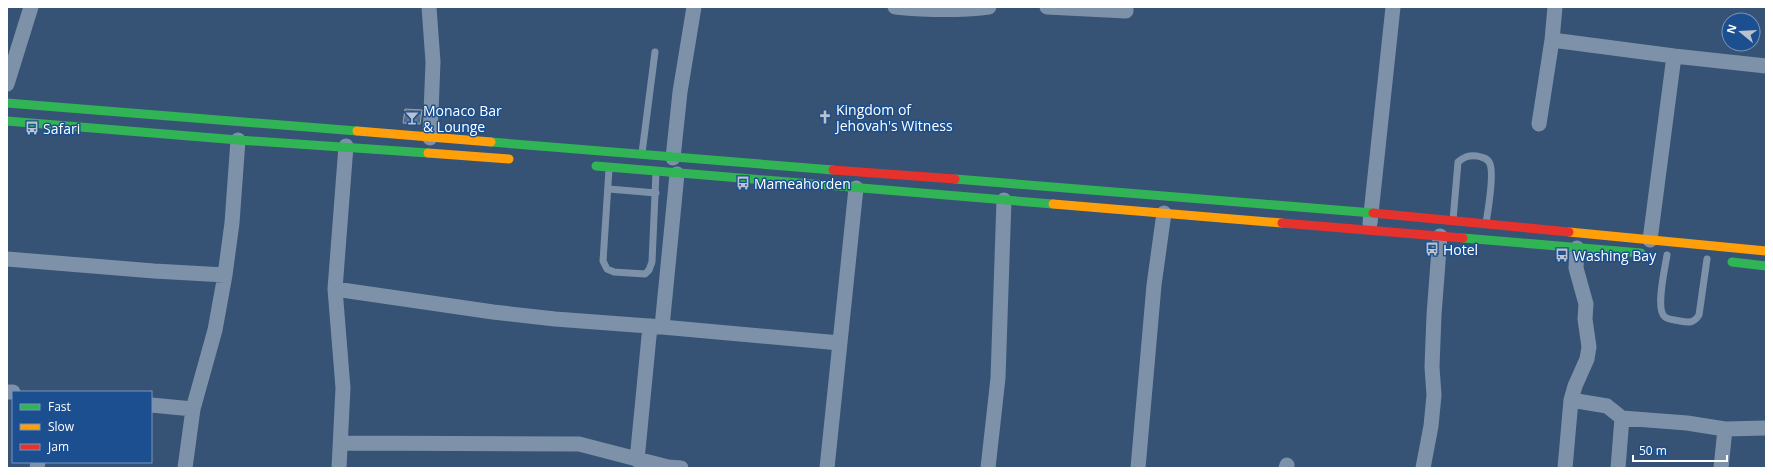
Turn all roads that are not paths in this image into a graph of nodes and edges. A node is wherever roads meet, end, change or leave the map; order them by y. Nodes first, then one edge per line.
1 (31, 7) edge
2 (429, 7) edge
3 (694, 7) edge
4 (894, 7) edge
5 (989, 7) edge
6 (1047, 7) edge
7 (1126, 7) edge
8 (1393, 7) edge
9 (1555, 7) edge
10 (1552, 40) junction
11 (655, 52) dead end
12 (1674, 56) junction
13 (1766, 66) edge
14 (7, 84) edge
15 (7, 103) edge
16 (7, 121) edge
17 (1539, 124) dead end
18 (430, 138) junction
19 (238, 140) junction
20 (346, 146) junction
21 (642, 156) junction
22 (672, 158) junction
23 (522, 160) dead end
24 (585, 165) dead end
25 (609, 167) junction
26 (656, 172) junction
27 (678, 174) junction
28 (856, 188) junction
29 (609, 189) junction
30 (656, 193) junction
31 (1004, 200) junction
32 (1164, 213) junction
33 (1371, 213) junction
34 (1453, 220) junction
35 (1486, 224) junction
36 (1368, 231) junction
37 (1440, 236) junction
38 (1577, 248) junction
39 (1766, 251) edge
40 (1660, 252) junction
41 (7, 259) edge
42 (1711, 259) joint
43 (1766, 266) edge
44 (224, 275) junction
45 (336, 289) junction
46 (656, 326) junction
47 (840, 343) junction
48 (1571, 400) junction
49 (152, 405) edge
50 (193, 409) junction
51 (1622, 418) junction
52 (1766, 428) edge
53 (1725, 429) junction
54 (341, 443) junction
55 (637, 460) junction
56 (185, 468) edge
57 (339, 468) edge
58 (672, 468) edge
59 (827, 468) edge
60 (988, 468) edge
61 (1138, 468) edge
62 (1422, 468) edge
63 (1565, 468) edge
64 (1618, 468) edge
65 (1721, 468) edge

1 - 14 street
2 - 18 street
3 - 22 street
4 - 5 street
6 - 7 street
8 - 33 street
9 - 10 street
10 - 12 street
10 - 17 street
11 - 21 lane
12 - 13 street
12 - 40 street
15 - 18 street
16 - 19 street
18 - 21 street
19 - 20 street
19 - 44 street
20 - 23 street
20 - 45 street
21 - 22 street
22 - 33 street
24 - 25 street
25 - 26 street
25 - 29 lane
26 - 27 street
26 - 30 lane
27 - 28 street
27 - 46 street
28 - 31 street
28 - 47 street
29 - 30 lane
29 - 30 lane
31 - 32 street
31 - 60 street
32 - 36 street
32 - 61 street
33 - 34 street
33 - 36 street
34 - 35 street
34 - 35 lane
35 - 40 street
36 - 37 street
37 - 38 street
37 - 62 street
38 - 40 street
38 - 48 street
39 - 40 street
40 - 42 lane
41 - 44 street
42 - 43 street
44 - 50 street
45 - 46 street
45 - 54 street
46 - 47 street
46 - 55 street
47 - 59 street
48 - 51 street
48 - 63 street
49 - 50 street
50 - 56 street
51 - 53 street
51 - 64 street
52 - 53 street
53 - 65 street
54 - 55 street
54 - 57 street
55 - 58 street

